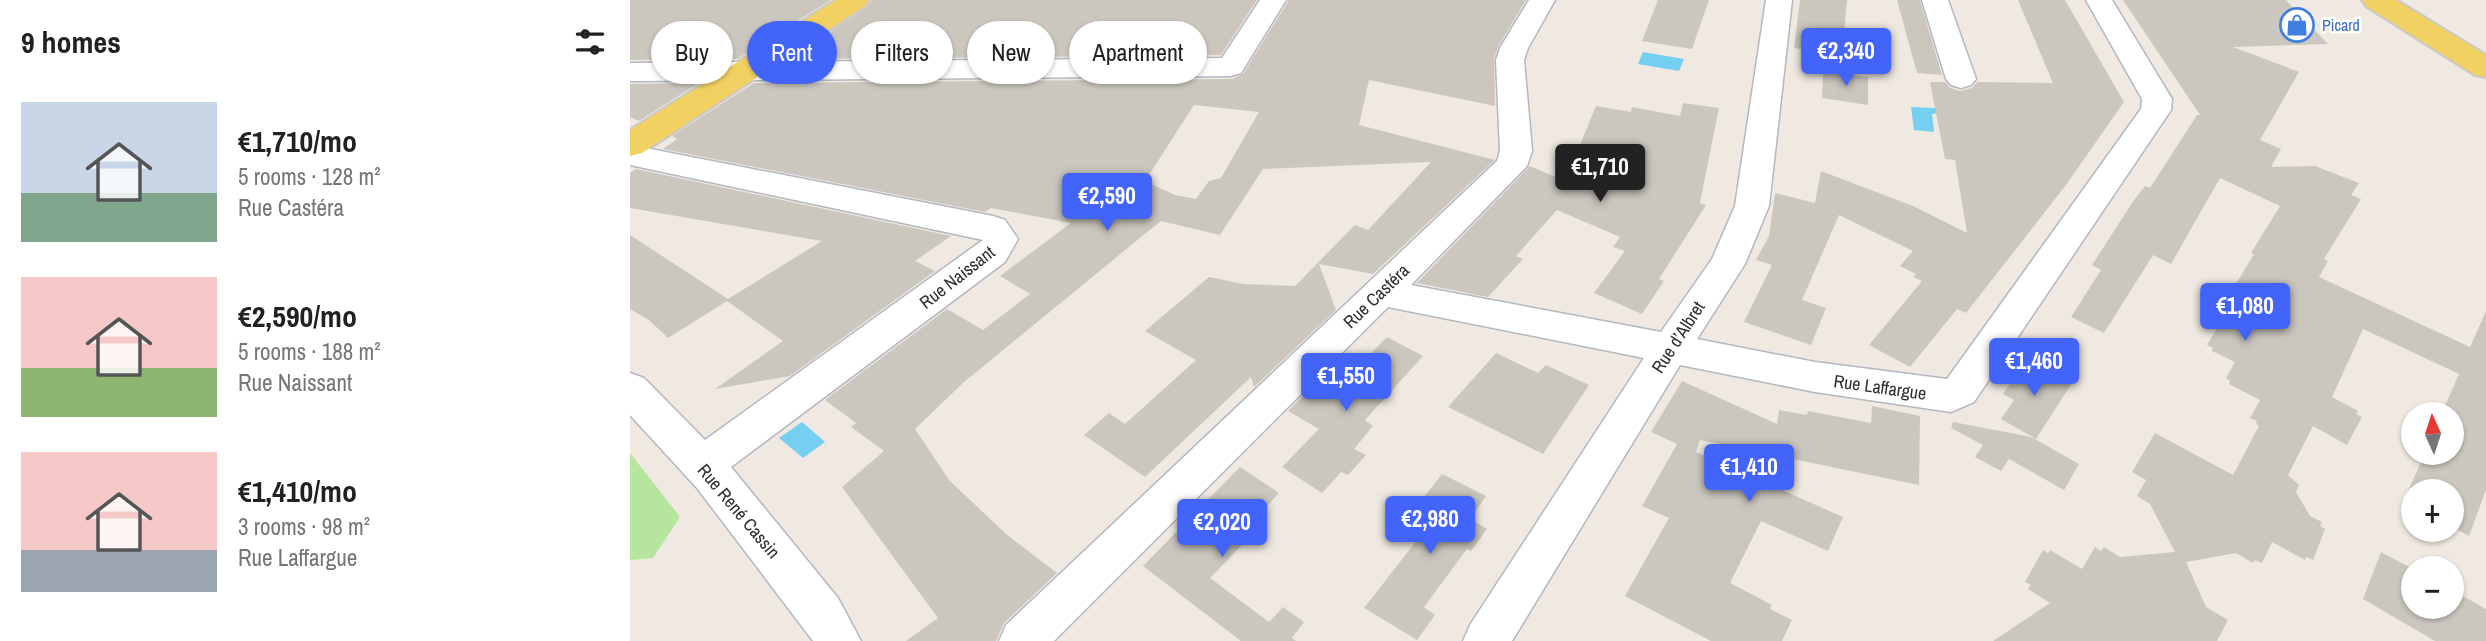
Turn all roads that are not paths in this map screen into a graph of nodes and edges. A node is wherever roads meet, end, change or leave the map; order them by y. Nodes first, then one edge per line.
1 (855, 0) edge
2 (1273, 0) edge
3 (1542, 0) edge
4 (1780, 0) edge
5 (1935, 0) edge
6 (2099, 0) edge
7 (2376, 0) edge
8 (2486, 68) edge
9 (630, 72) edge
10 (744, 72) junction
11 (1961, 79) dead end
12 (630, 145) edge
13 (630, 155) edge
14 (1379, 292) junction
15 (1670, 349) junction
16 (635, 403) edge
17 (702, 465) junction
18 (838, 641) edge
19 (1022, 641) edge
20 (1486, 641) edge

1 - 10 main road
2 - 10 street
3 - 14 street, Rue Castéra
4 - 15 street, Rue d’Albret
5 - 11 street
6 - 15 street, Rue Laffargue
7 - 8 main road
9 - 10 street
10 - 12 main road
13 - 17 street, Rue Naissant
14 - 15 street, Rue Laffargue
14 - 19 street, Rue Castéra
15 - 20 street, Rue d’Albret
16 - 17 street, Rue René Cassin
17 - 18 street, Rue René Cassin

